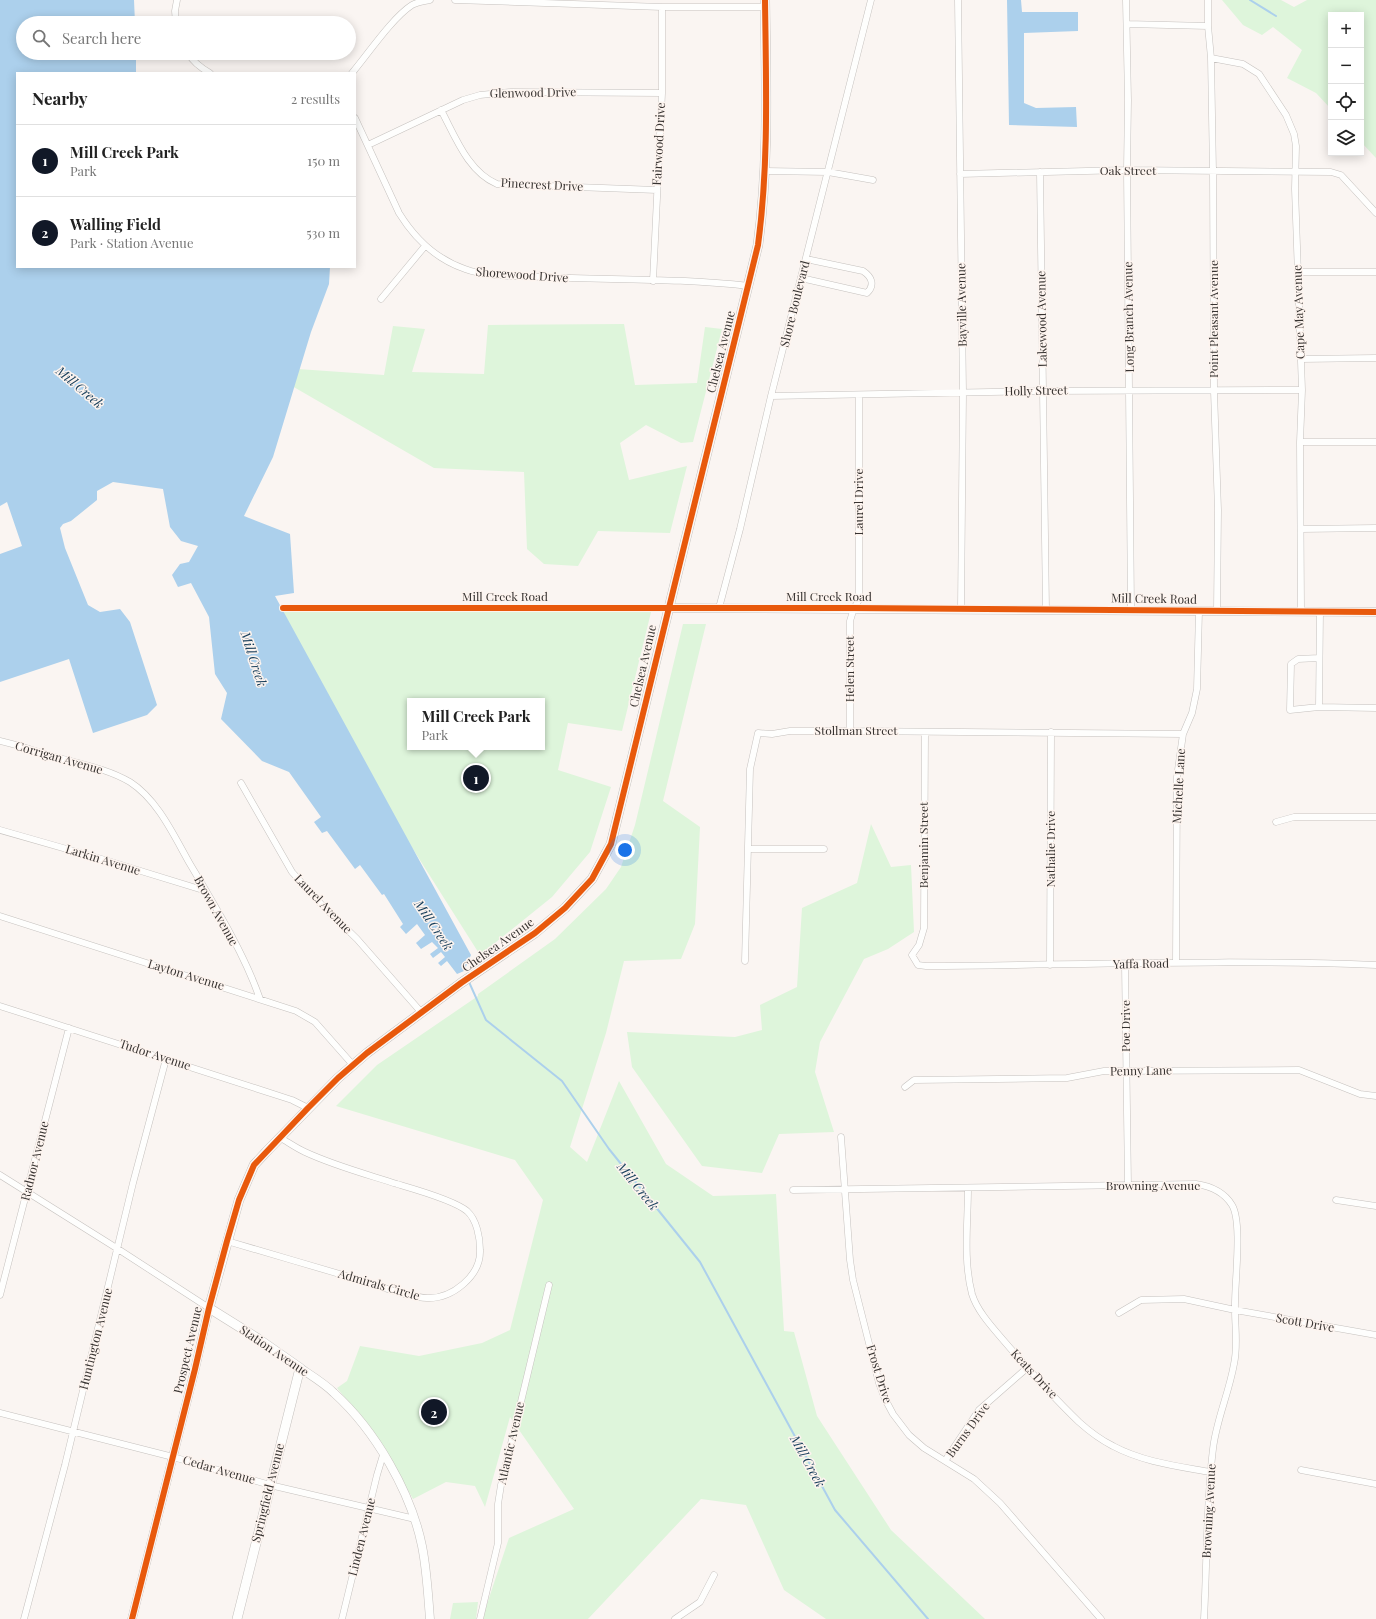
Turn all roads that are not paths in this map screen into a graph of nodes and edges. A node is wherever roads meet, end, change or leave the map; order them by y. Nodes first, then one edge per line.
1 (177, 0) edge
2 (430, 0) edge
3 (455, 0) edge
4 (871, 0) edge
5 (958, 0) edge
6 (1126, 0) edge
7 (1208, 0) edge
8 (415, 2) edge
9 (640, 3) edge
10 (765, 3) edge
11 (662, 6) junction
12 (175, 16) edge
13 (1127, 24) junction
14 (1208, 26) junction
15 (1211, 58) junction
16 (195, 60) edge
17 (208, 72) edge
18 (353, 72) edge
19 (662, 93) junction
20 (441, 110) junction
21 (356, 120) edge
22 (368, 145) junction
23 (1127, 170) junction
24 (765, 171) junction
25 (1296, 171) junction
26 (828, 172) junction
27 (1040, 172) junction
28 (1213, 172) junction
29 (960, 174) junction
30 (873, 180) dead end
31 (657, 190) junction
32 (1376, 213) edge
33 (425, 246) junction
34 (806, 259) junction
35 (1298, 272) junction
36 (1376, 272) edge
37 (801, 278) junction
38 (653, 281) junction
39 (749, 286) junction
40 (381, 299) dead end
41 (1376, 358) edge
42 (1301, 359) junction
43 (1302, 390) junction
44 (1044, 391) junction
45 (1130, 391) junction
46 (1214, 391) junction
47 (963, 392) junction
48 (858, 395) junction
49 (771, 396) junction
50 (1300, 442) junction
51 (1376, 442) edge
52 (1376, 528) edge
53 (1301, 529) junction
54 (283, 608) dead end
55 (668, 608) junction
56 (719, 608) junction
57 (854, 608) junction
58 (961, 609) junction
59 (1046, 610) junction
60 (1131, 610) junction
61 (1199, 611) junction
62 (1217, 611) junction
63 (1301, 611) junction
64 (1320, 611) junction
65 (1376, 612) edge
66 (1319, 658) junction
67 (1319, 707) junction
68 (1376, 708) edge
69 (850, 731) junction
70 (925, 732) junction
71 (1051, 732) junction
72 (1183, 734) junction
73 (0, 741) edge
74 (242, 783) dead end
75 (1376, 817) edge
76 (1276, 822) dead end
77 (168, 826) joint
78 (0, 830) edge
79 (749, 849) junction
80 (824, 849) dead end
81 (206, 891) junction
82 (0, 916) edge
83 (912, 955) joint
84 (745, 961) dead end
85 (1176, 963) junction
86 (1125, 964) junction
87 (1050, 965) junction
88 (1376, 965) edge
89 (260, 998) junction
90 (0, 1006) edge
91 (422, 1012) junction
92 (69, 1028) junction
93 (166, 1059) junction
94 (353, 1065) junction
95 (1126, 1071) junction
96 (905, 1087) dead end
97 (1376, 1096) edge
98 (308, 1108) junction
99 (279, 1137) junction
100 (841, 1137) dead end
101 (0, 1175) edge
102 (1128, 1185) junction
103 (968, 1188) junction
104 (845, 1189) junction
105 (793, 1190) dead end
106 (27, 1192) junction
107 (1336, 1200) dead end
108 (1376, 1206) edge
109 (227, 1241) junction
110 (118, 1249) junction
111 (549, 1285) dead end
112 (0, 1295) edge
113 (209, 1308) junction
114 (1234, 1310) junction
115 (1119, 1313) dead end
116 (1376, 1335) edge
117 (300, 1368) junction
118 (1027, 1368) junction
119 (0, 1413) edge
120 (73, 1431) junction
121 (384, 1455) junction
122 (173, 1456) junction
123 (945, 1461) junction
124 (1301, 1470) dead end
125 (1210, 1472) junction
126 (1376, 1484) edge
127 (270, 1485) junction
128 (370, 1508) junction
129 (415, 1519) junction
130 (714, 1575) dead end
131 (24, 1619) edge
132 (132, 1619) edge
133 (237, 1619) edge
134 (342, 1619) edge
135 (430, 1619) edge
136 (480, 1619) edge
137 (675, 1619) edge
138 (1101, 1619) edge
139 (1204, 1619) edge

1 - 12 street
2 - 8 street
3 - 9 street
4 - 26 street, Shore Boulevard
5 - 29 street, Bayville Avenue
6 - 13 street, Long Branch Avenue
7 - 14 street, Point Pleasant Avenue
8 - 18 street
9 - 11 street
10 - 11 street
10 - 24 main road, Chelsea Avenue
11 - 19 street, Fairwood Drive
13 - 14 street
13 - 23 street, Long Branch Avenue
14 - 15 street, Point Pleasant Avenue
15 - 25 street, Cape May Avenue
15 - 28 street, Point Pleasant Avenue
16 - 17 street
19 - 20 street, Glenwood Drive
19 - 31 street, Fairwood Drive
20 - 22 street, Glenwood Drive
20 - 31 street, Pinecrest Drive
21 - 22 street, Shorewood Drive
22 - 33 street, Shorewood Drive
23 - 27 street, Oak Street
23 - 28 street, Oak Street
23 - 45 street, Long Branch Avenue
24 - 26 street
24 - 39 main road, Chelsea Avenue
25 - 28 street, Oak Street
25 - 32 street, Oak Street
25 - 35 street, Cape May Avenue
26 - 30 street
26 - 34 street, Shore Boulevard
27 - 29 street, Oak Street
27 - 44 street, Lakewood Avenue
28 - 46 street, Point Pleasant Avenue
29 - 47 street, Bayville Avenue
31 - 38 street, Fairwood Drive
33 - 38 street, Shorewood Drive
33 - 40 street
34 - 37 street, Shore Boulevard
34 - 37 street
35 - 36 street
35 - 42 street, Cape May Avenue
37 - 49 street, Shore Boulevard
38 - 39 street, Shorewood Drive
39 - 55 main road, Chelsea Avenue
41 - 42 street
42 - 43 street, Cape May Avenue
43 - 46 street, Holly Street
43 - 50 street, Cape May Avenue
44 - 45 street, Holly Street
44 - 47 street, Holly Street
44 - 59 street, Lakewood Avenue
45 - 46 street, Holly Street
45 - 60 street, Long Branch Avenue
46 - 62 street, Point Pleasant Avenue
47 - 48 street, Holly Street
47 - 58 street, Bayville Avenue
48 - 49 street, Holly Street
48 - 57 street, Laurel Drive
49 - 56 street, Shore Boulevard
50 - 51 street
50 - 53 street, Cape May Avenue
52 - 53 street
53 - 63 street, Cape May Avenue
54 - 55 street, Mill Creek Road
55 - 56 street, Mill Creek Road
55 - 91 main road, Chelsea Avenue
56 - 57 street, Mill Creek Road
57 - 58 street, Mill Creek Road
57 - 69 street, Helen Street
58 - 59 street, Mill Creek Road
59 - 60 street, Mill Creek Road
60 - 61 street, Mill Creek Road
61 - 62 street, Mill Creek Road
61 - 72 street, Michelle Lane
62 - 63 street, Mill Creek Road
63 - 64 street, Mill Creek Road
64 - 65 street, Mill Creek Road
64 - 66 street
66 - 67 street
66 - 67 street
67 - 68 street
69 - 70 street, Stollman Street
69 - 79 street, Stollman Street
70 - 71 street, Stollman Street
70 - 83 street, Benjamin Street
71 - 72 street, Stollman Street
71 - 87 street, Nathalie Drive
72 - 85 street, Michelle Lane
73 - 77 street, Corrigan Avenue
74 - 91 street, Laurel Avenue
75 - 76 street
77 - 81 street, Brown Avenue
78 - 81 street, Larkin Avenue
79 - 80 street
79 - 84 street, Stollman Street
81 - 89 street, Brown Avenue
82 - 89 street, Layton Avenue
83 - 87 street, Yaffa Road
85 - 86 street, Yaffa Road
85 - 88 street, Yaffa Road
86 - 87 street, Yaffa Road
86 - 95 street, Poe Drive
89 - 94 street, Layton Avenue
90 - 92 street, Tudor Avenue
91 - 94 main road, Chelsea Avenue
92 - 93 street, Tudor Avenue
92 - 106 street, Radnor Avenue
93 - 98 street, Tudor Avenue
93 - 110 street, Huntington Avenue
94 - 98 main road, Chelsea Avenue
95 - 96 street, Penny Lane
95 - 97 street, Penny Lane
95 - 102 street, Poe Drive
98 - 99 main road, Prospect Avenue
99 - 109 main road, Prospect Avenue
99 - 109 street, Admirals Circle
100 - 104 street, Frost Drive
101 - 106 street, Station Avenue
102 - 103 street, Browning Avenue
102 - 114 street, Browning Avenue
103 - 104 street, Browning Avenue
103 - 118 street, Keats Drive
104 - 105 street, Browning Avenue
104 - 123 street, Frost Drive
106 - 110 street, Station Avenue
106 - 112 street, Radnor Avenue
107 - 108 street
109 - 113 main road, Prospect Avenue
110 - 113 street, Station Avenue
110 - 120 street, Huntington Avenue
111 - 136 street, Atlantic Avenue
113 - 117 main road, Station Avenue
113 - 122 street, Prospect Avenue
114 - 115 street, Scott Drive
114 - 116 street, Scott Drive
114 - 125 street, Browning Avenue
117 - 121 street, Station Avenue
117 - 127 main road, Springfield Avenue
118 - 123 street, Burns Drive
118 - 125 street, Keats Drive
119 - 120 street, Cedar Avenue
120 - 122 street, Cedar Avenue
120 - 131 street, Huntington Avenue
121 - 128 street, Linden Avenue
121 - 129 street, Station Avenue
122 - 127 street, Cedar Avenue
122 - 132 street, Prospect Avenue
123 - 138 street, Frost Drive
124 - 126 street
125 - 139 street, Browning Avenue
127 - 128 street, Cedar Avenue
127 - 133 main road, Springfield Avenue
128 - 129 street, Cedar Avenue
128 - 134 street, Linden Avenue
129 - 135 street, Station Avenue
130 - 137 street

